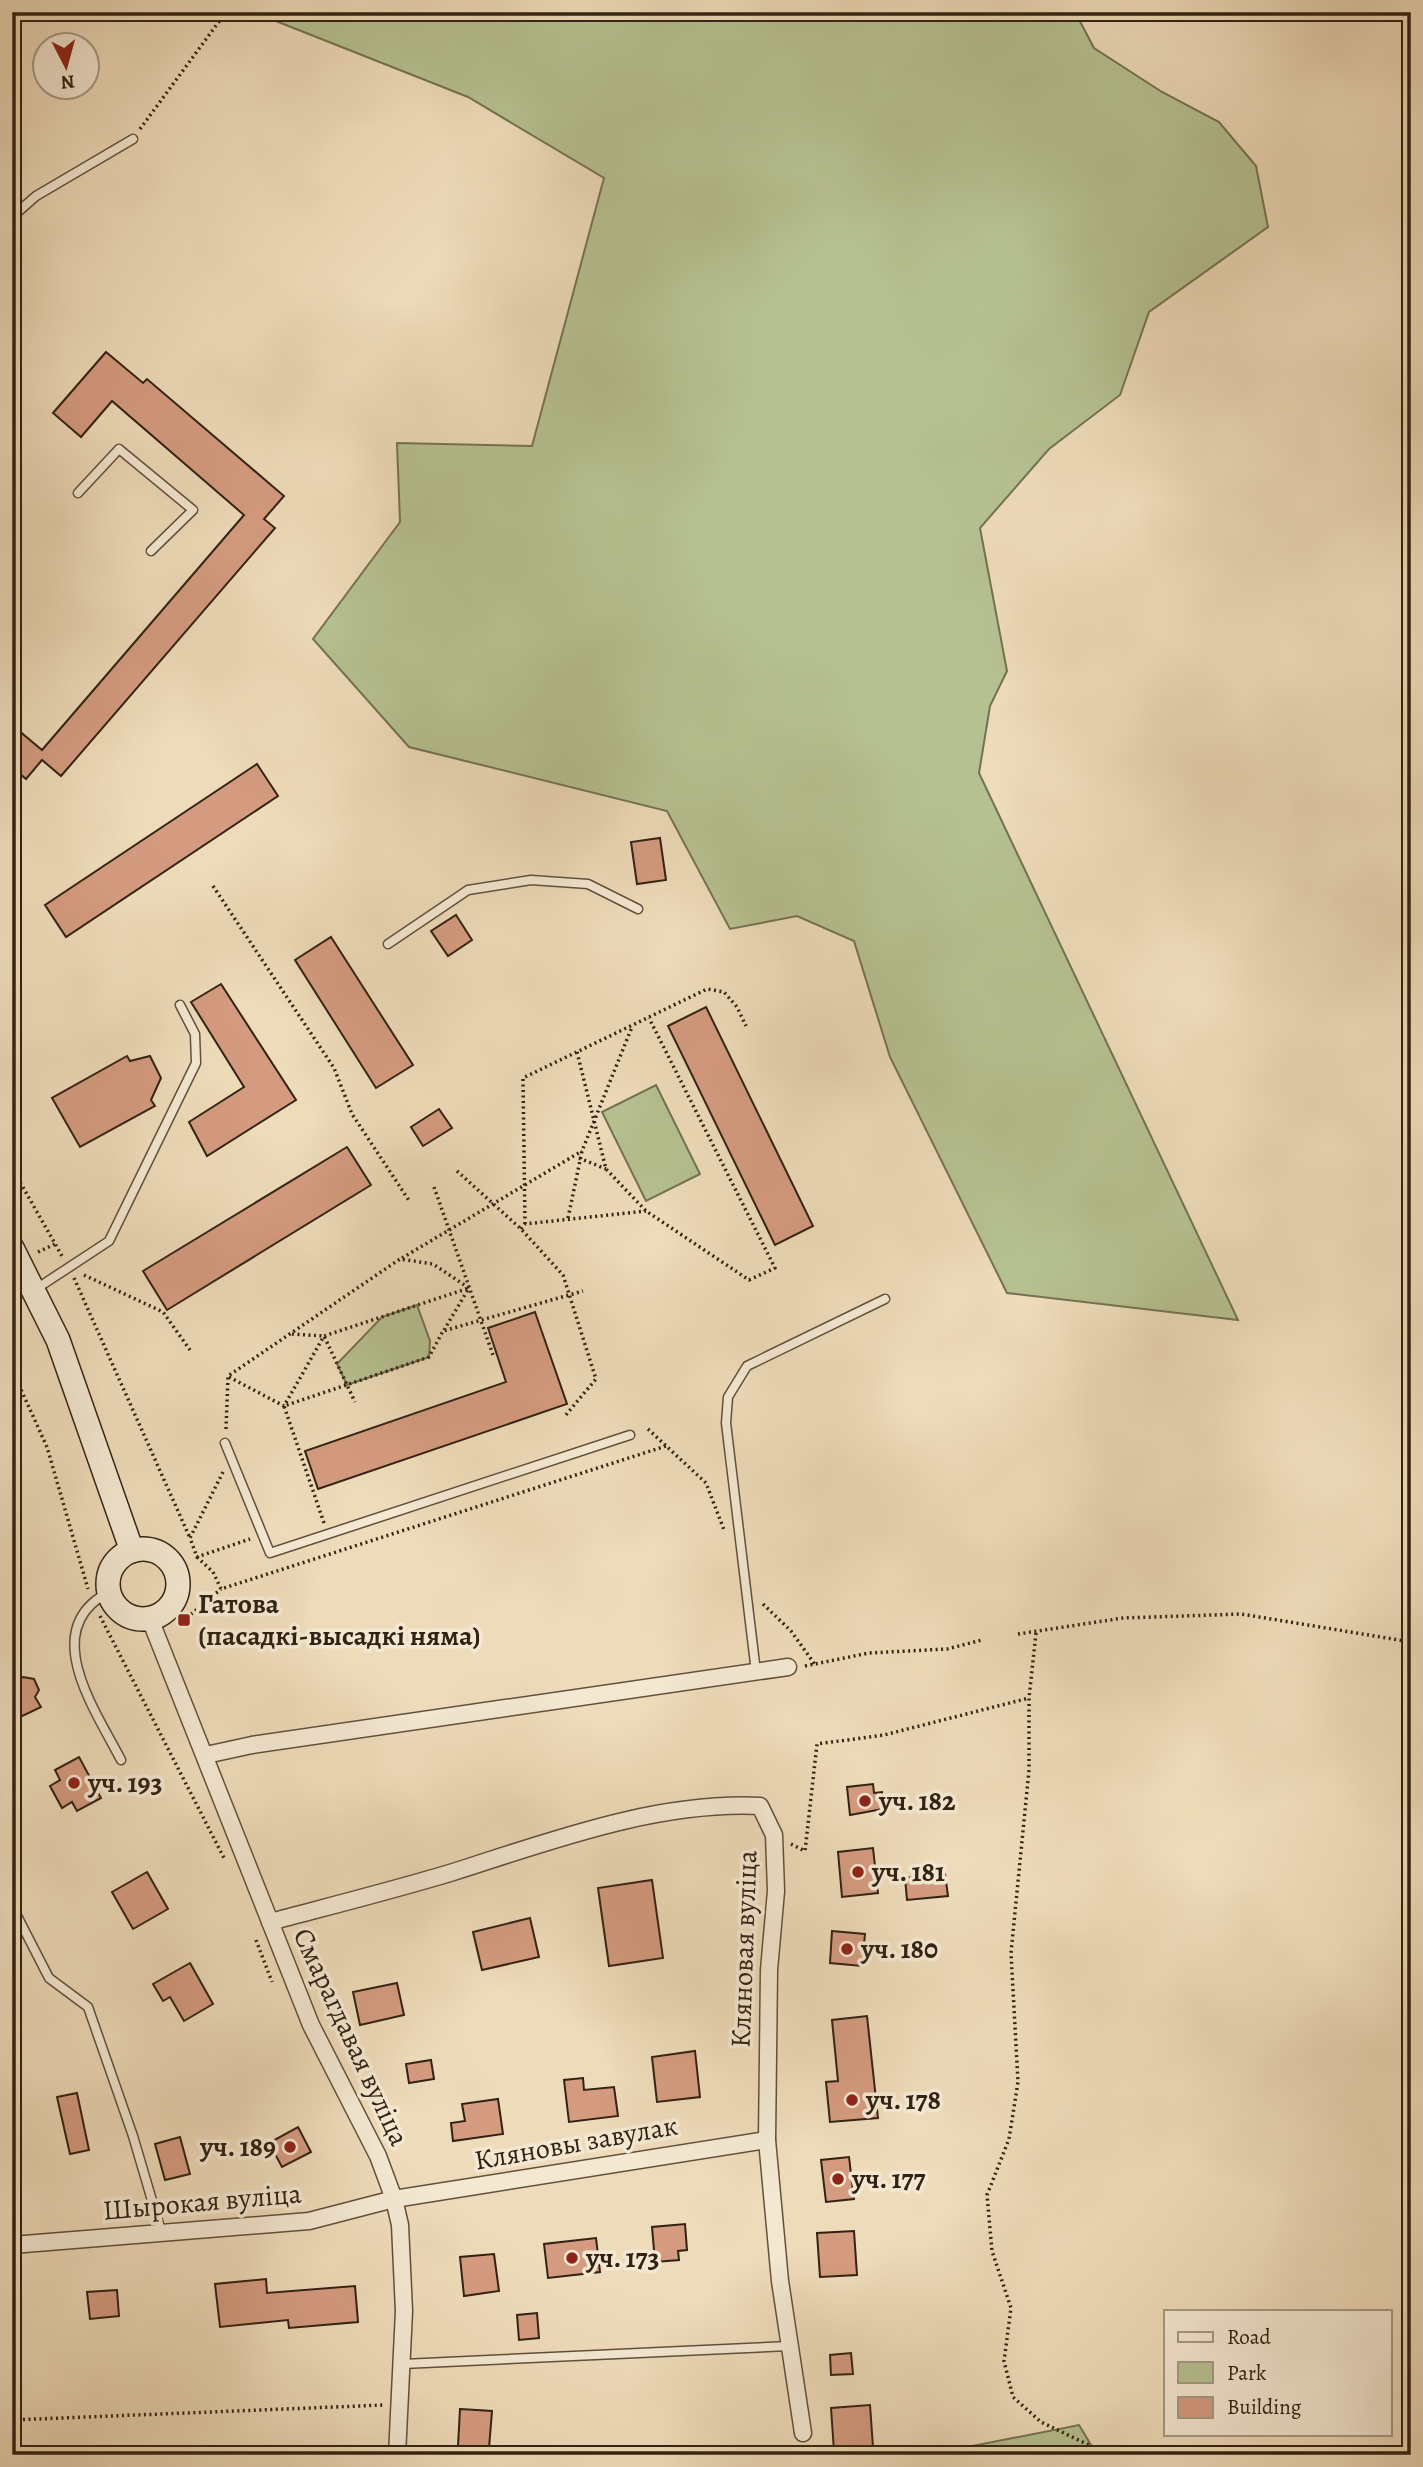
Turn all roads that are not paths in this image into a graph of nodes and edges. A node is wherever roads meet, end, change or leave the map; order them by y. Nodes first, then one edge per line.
1 (133, 139) road end
2 (12, 217) edge
3 (78, 493) dead end
4 (151, 551) dead end
5 (638, 909) dead end
6 (388, 944) dead end
7 (180, 1005) dead end
8 (12, 1248) edge
9 (33, 1290) junction
10 (884, 1299) dead end
11 (630, 1435) dead end
12 (225, 1443) road end
13 (132, 1550) junction
14 (100, 1596) junction
15 (159, 1614) junction
16 (788, 1667) road end
17 (756, 1672) junction
18 (206, 1755) junction
19 (121, 1760) dead end
20 (12, 1906) edge
21 (270, 1922) junction
22 (767, 2140) junction
23 (394, 2199) junction
24 (161, 2231) junction
25 (12, 2245) edge
26 (789, 2346) junction
27 (403, 2364) junction
28 (803, 2433) dead end
29 (397, 2455) edge

1 - 2 lane
3 - 4 lane
5 - 6 lane
7 - 9 lane
8 - 9 street
9 - 13 street
10 - 17 lane
11 - 12 lane
13 - 14 street
13 - 15 street
14 - 15 street
14 - 19 lane
15 - 18 street, Смарагдавая вуліца
16 - 17 street
17 - 18 street
18 - 21 street, Смарагдавая вуліца
20 - 24 lane
21 - 22 street, Кляновая вуліца
21 - 23 street, Смарагдавая вуліца
22 - 23 street, Кляновы завулак
22 - 26 street, Кляновая вуліца
23 - 24 street, Шырокая вуліца
23 - 27 street, Смарагдавая вуліца
24 - 25 street, Шырокая вуліца
26 - 27 lane
26 - 28 street, Кляновая вуліца
27 - 29 street, Смарагдавая вуліца

